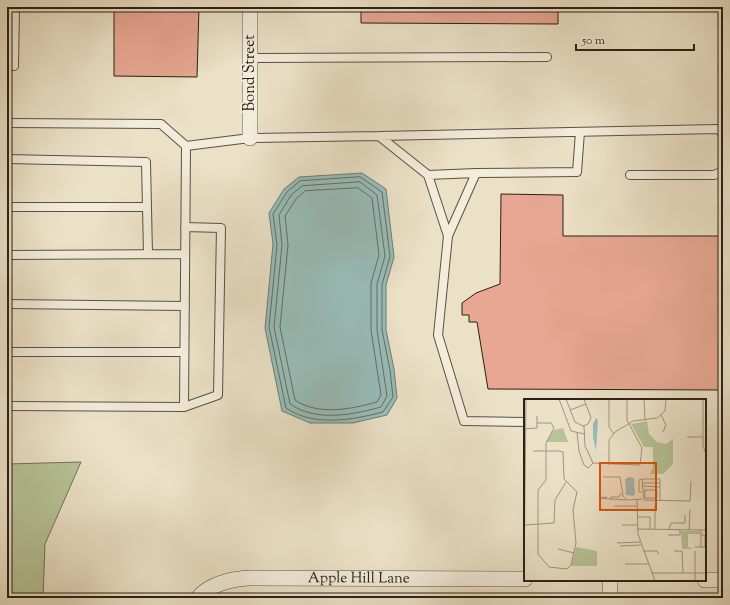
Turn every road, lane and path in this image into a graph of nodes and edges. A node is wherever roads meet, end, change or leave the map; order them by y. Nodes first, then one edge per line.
1 (14, 7) edge
2 (250, 7) edge
3 (547, 57) dead end
4 (250, 58) junction
5 (14, 66) dead end
6 (7, 123) edge
7 (580, 132) junction
8 (723, 134) edge
9 (378, 136) junction
10 (250, 138) junction
11 (186, 146) junction
12 (7, 159) edge
13 (723, 170) edge
14 (476, 173) junction
15 (630, 175) dead end
16 (428, 176) junction
17 (7, 207) edge
18 (146, 207) junction
19 (185, 227) junction
20 (448, 236) junction
21 (148, 254) junction
22 (185, 254) junction
23 (7, 255) edge
24 (7, 304) edge
25 (185, 306) junction
26 (7, 352) edge
27 (184, 352) junction
28 (7, 406) edge
29 (184, 408) junction
30 (524, 422) edge
31 (524, 579) edge
32 (706, 580) edge
33 (723, 580) edge
34 (610, 581) edge
35 (198, 598) edge
36 (610, 598) edge

1 - 5 lane
2 - 4 street, Bond Street
3 - 4 lane
4 - 10 street, Bond Street
6 - 11 lane
7 - 8 lane
7 - 9 lane
7 - 14 lane
9 - 10 lane
9 - 16 lane
10 - 11 lane
11 - 19 lane
12 - 18 lane
13 - 15 lane
14 - 16 lane
14 - 20 lane
16 - 20 lane
17 - 18 lane
18 - 21 lane
19 - 22 lane
19 - 29 lane
20 - 30 lane
21 - 22 lane
21 - 23 lane
22 - 25 lane
24 - 25 lane
25 - 27 lane
26 - 27 lane
27 - 29 lane
28 - 29 lane
31 - 35 street, Apple Hill Lane
32 - 33 street
34 - 36 street

